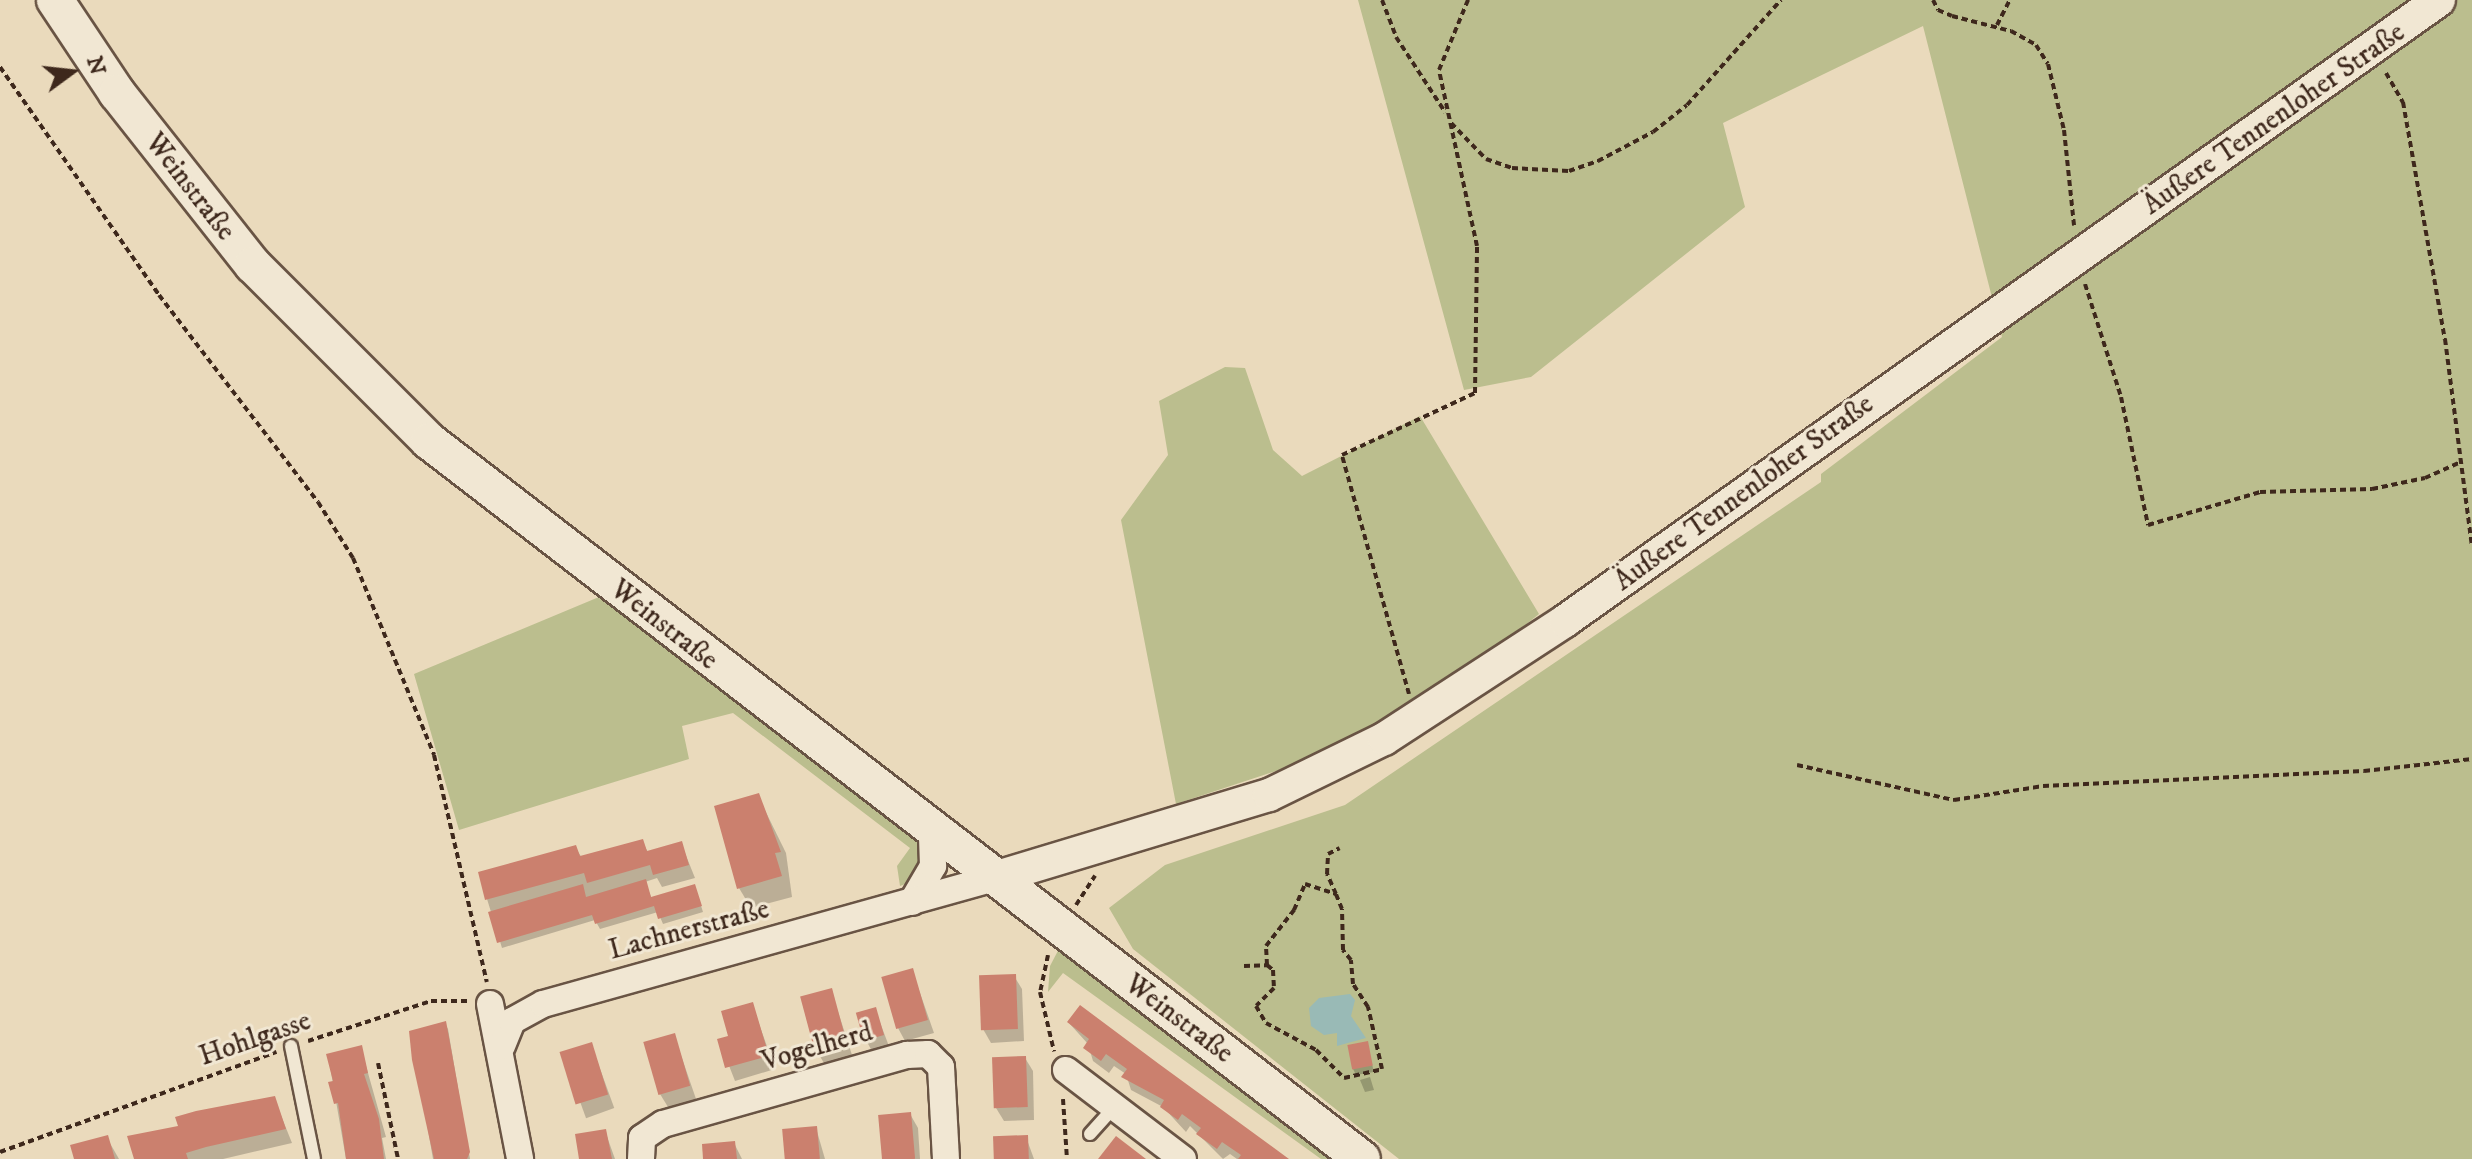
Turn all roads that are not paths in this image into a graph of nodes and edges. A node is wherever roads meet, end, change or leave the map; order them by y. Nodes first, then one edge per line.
1 (55, 0) edge
2 (2439, 0) edge
3 (932, 832) junction
4 (994, 878) junction
5 (912, 902) junction
6 (490, 1004) road end
7 (291, 1046) road end
8 (502, 1046) junction
9 (1061, 1074) road end
10 (1114, 1107) junction
11 (1090, 1134) dead end
12 (314, 1159) edge
13 (520, 1159) edge
14 (641, 1159) edge
15 (946, 1159) edge
16 (1183, 1159) edge
17 (1362, 1159) edge

1 - 3 main road, Weinstraße
2 - 4 street, Äußere Tennenloher Straße
3 - 4 main road, Weinstraße
3 - 5 street
4 - 5 street, Lachnerstraße
4 - 17 main road, Weinstraße
5 - 8 street, Lachnerstraße
6 - 8 street
7 - 12 lane
8 - 13 street
9 - 10 street
10 - 11 lane
10 - 16 street
14 - 15 street, Vogelherd

